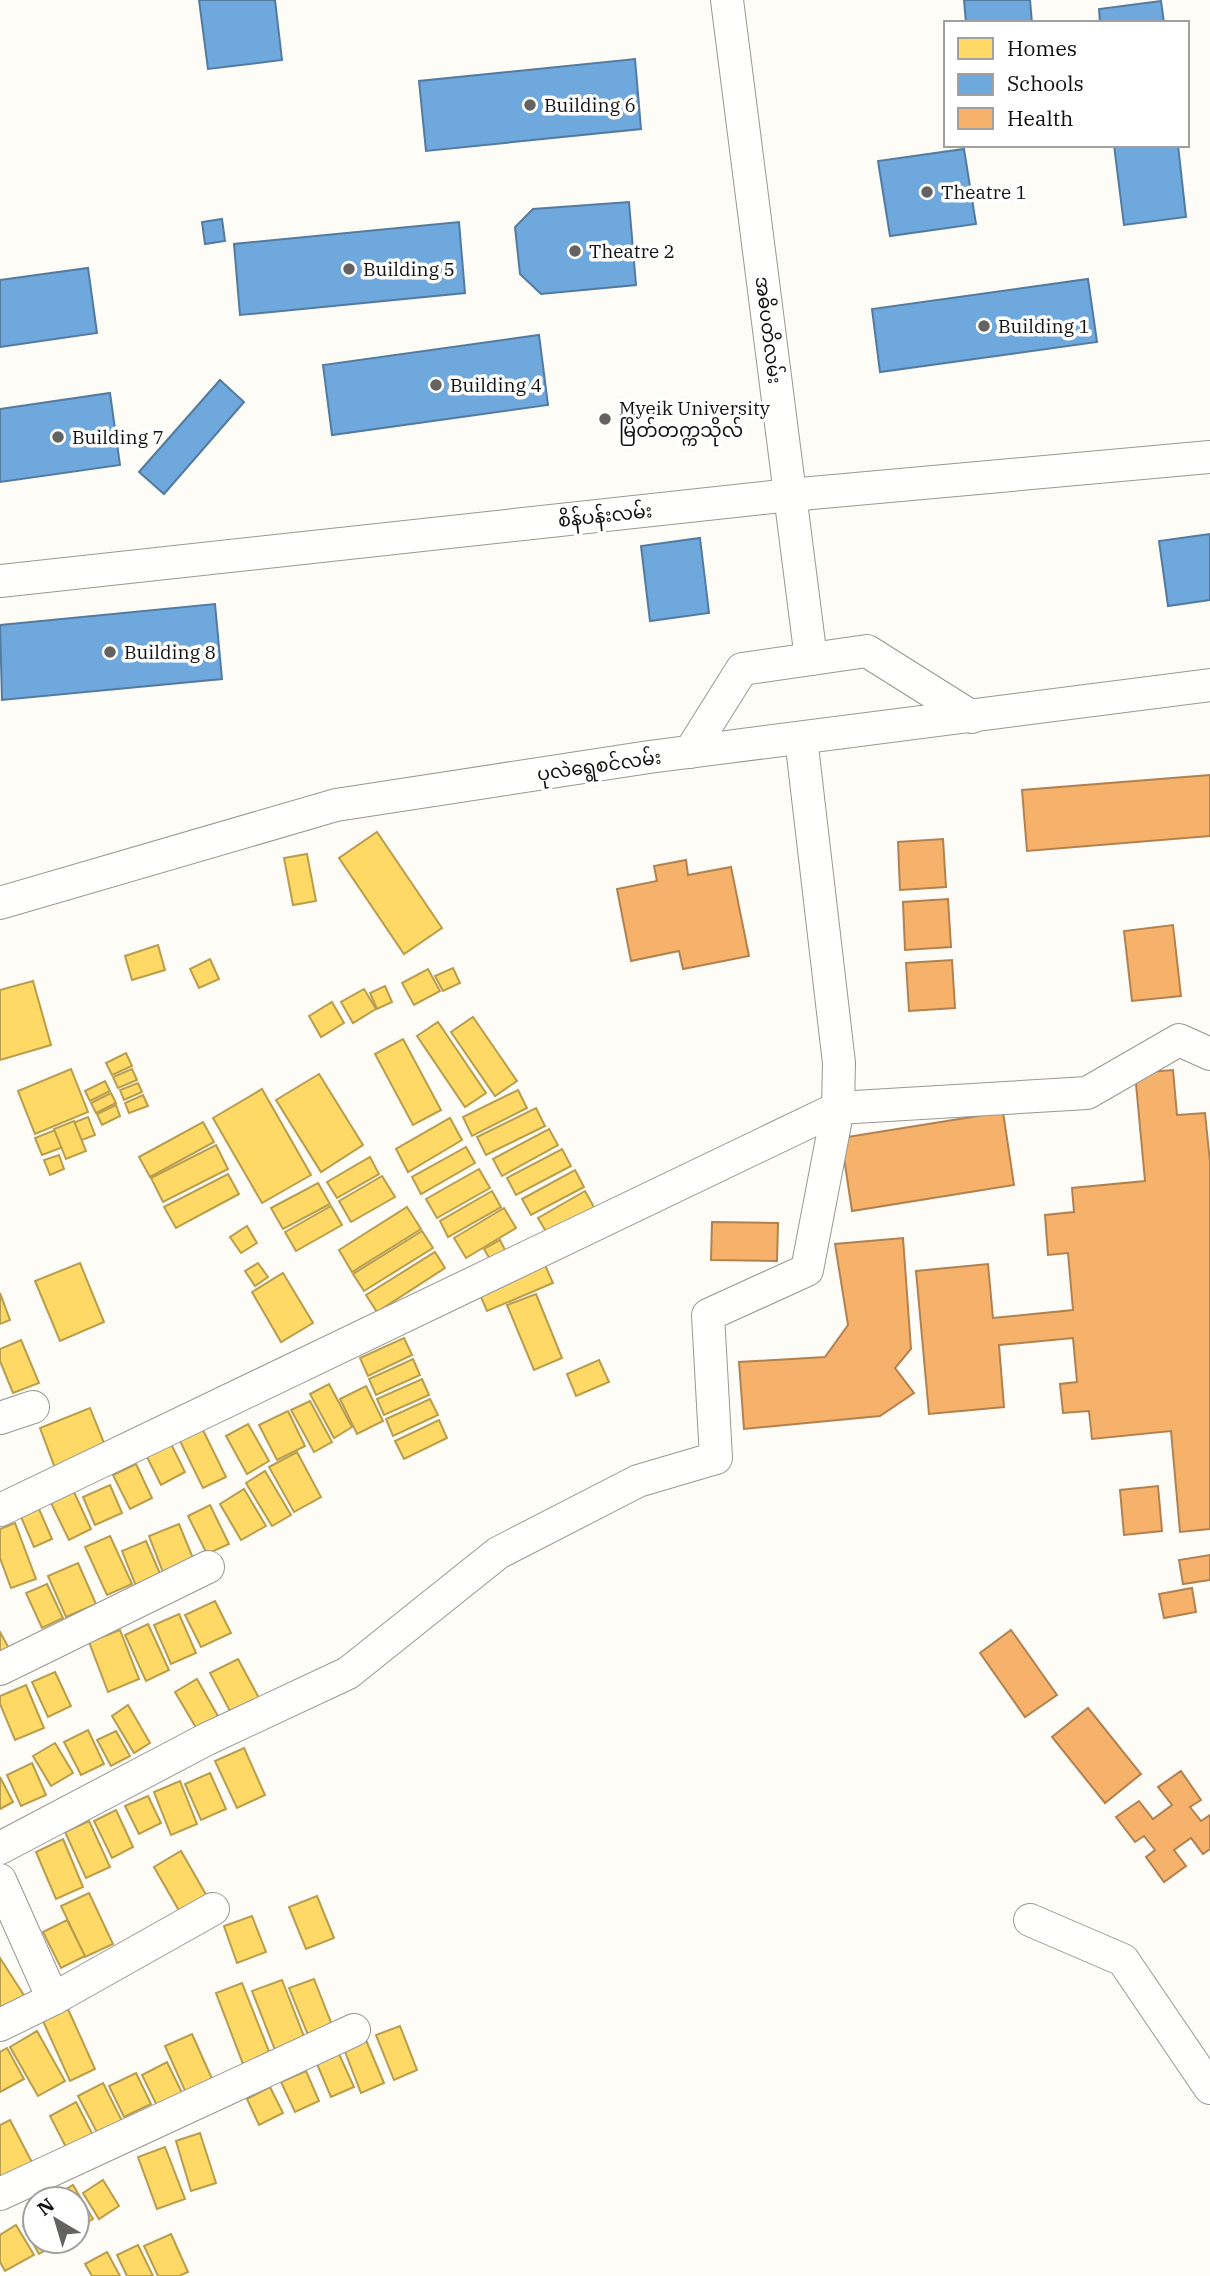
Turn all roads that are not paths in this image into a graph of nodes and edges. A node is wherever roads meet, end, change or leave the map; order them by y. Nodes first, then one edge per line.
1 (727, 0) edge
2 (1210, 457) edge
3 (790, 495) junction
4 (0, 581) edge
5 (811, 659) junction
6 (1210, 685) edge
7 (972, 717) junction
8 (801, 738) junction
9 (690, 752) junction
10 (0, 903) edge
11 (1210, 1054) edge
12 (838, 1108) junction
13 (33, 1407) dead end
14 (0, 1418) edge
15 (0, 1510) edge
16 (208, 1567) dead end
17 (0, 1669) edge
18 (0, 1849) edge
19 (0, 1880) edge
20 (213, 1909) dead end
21 (1030, 1920) dead end
22 (52, 1999) junction
23 (0, 2025) edge
24 (354, 2031) dead end
25 (1210, 2088) edge
26 (0, 2194) edge

1 - 3 street, အဓိပတိလမ်း
2 - 3 street, စိန်ပန်းလမ်း
3 - 4 street, စိန်ပန်းလမ်း
3 - 5 street, အဓိပတိလမ်း
5 - 7 street
5 - 9 street
6 - 7 street, ပုလဲရွေစင်လမ်း
7 - 8 street, ပုလဲရွေစင်လမ်း
8 - 9 street, ပုလဲရွေစင်လမ်း
8 - 12 street
9 - 10 street, ပုလဲရွေစင်လမ်း
11 - 12 street
12 - 15 street
12 - 18 street
13 - 14 street
16 - 17 street
19 - 22 street
20 - 22 street
21 - 25 street
22 - 23 street
24 - 26 street

